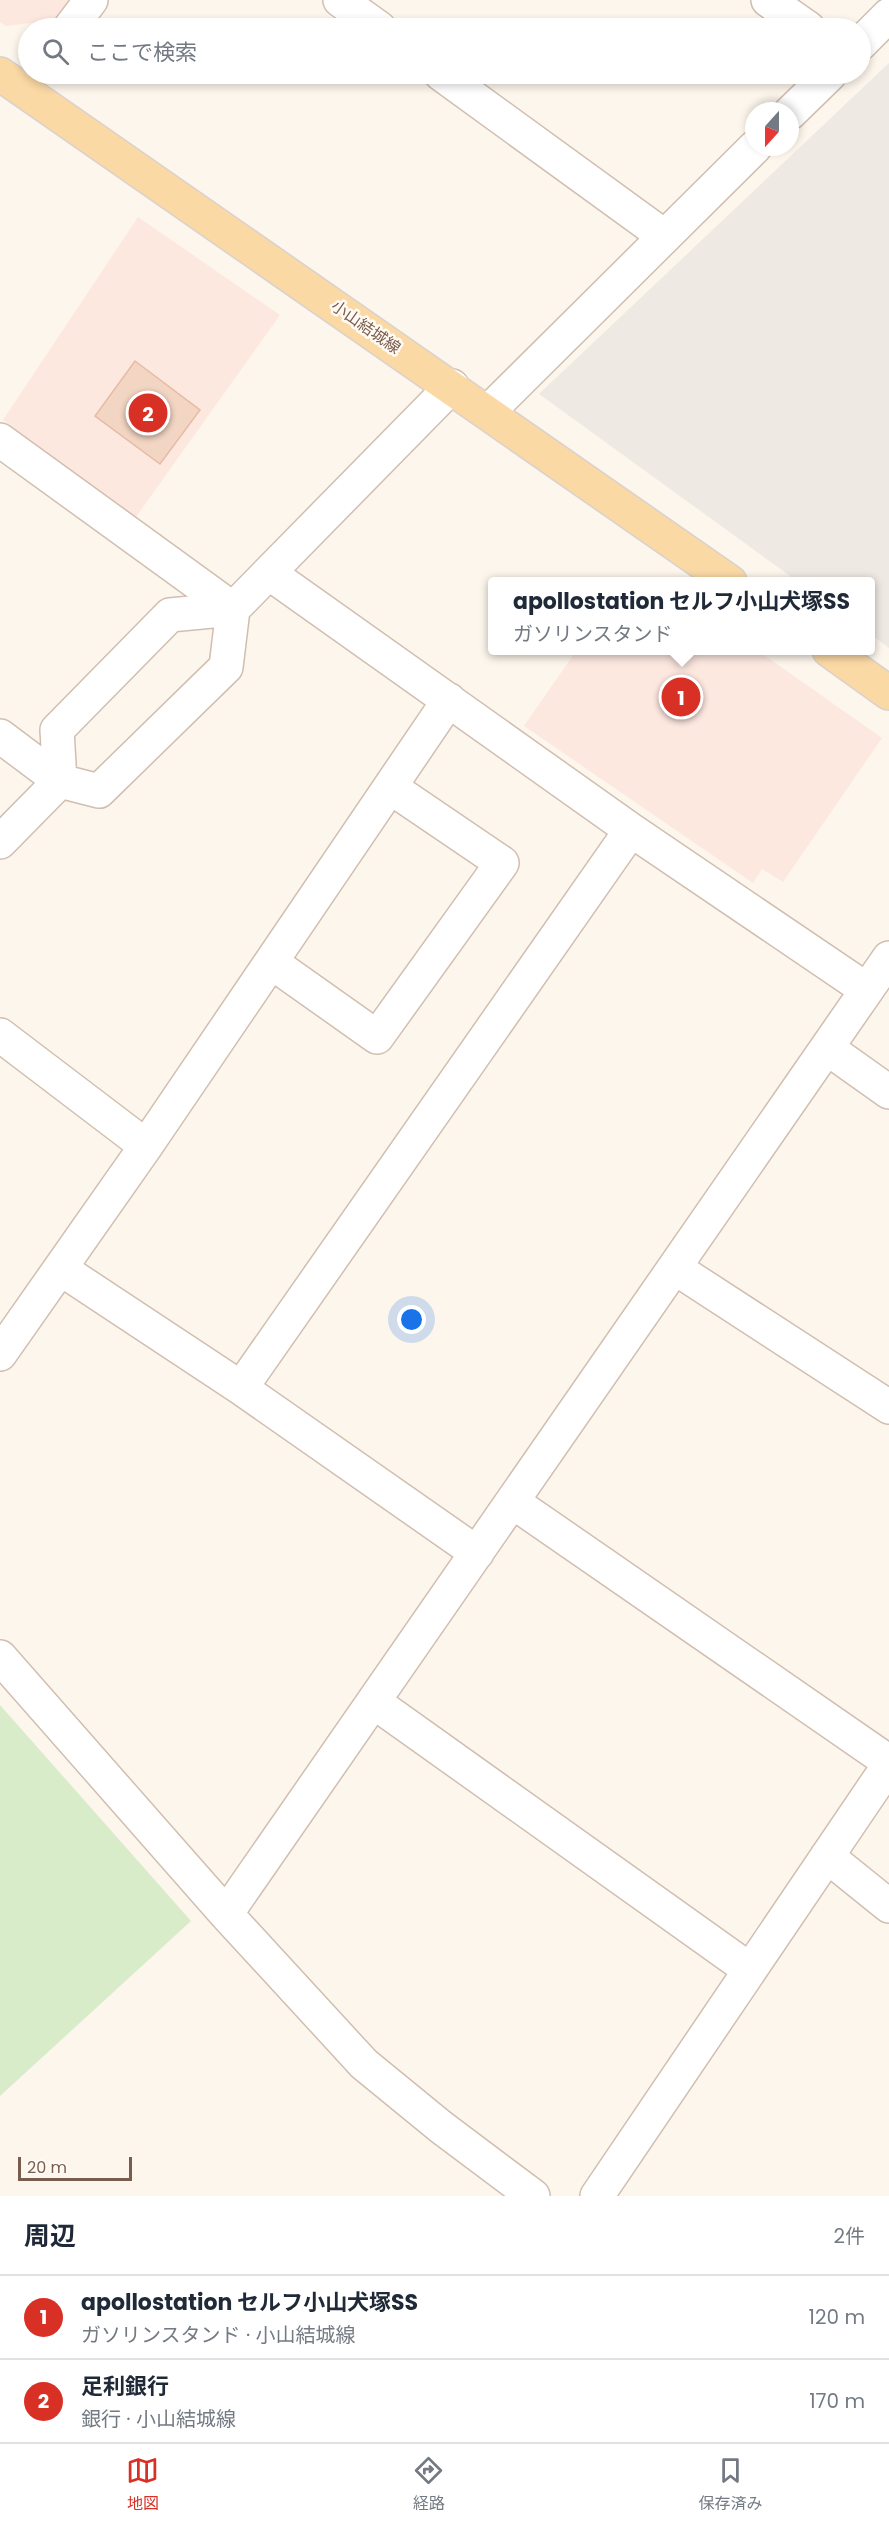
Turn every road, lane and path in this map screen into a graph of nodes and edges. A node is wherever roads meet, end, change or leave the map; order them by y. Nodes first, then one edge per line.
1 (91, 0) edge
2 (340, 0) edge
3 (768, 0) edge
4 (889, 15) edge
5 (78, 18) edge
6 (365, 18) edge
7 (794, 18) edge
8 (871, 34) edge
9 (27, 84) edge
10 (455, 84) edge
11 (820, 84) edge
12 (799, 104) edge
13 (746, 156) edge
14 (664, 236) junction
15 (452, 386) junction
16 (488, 412) junction
17 (0, 440) edge
18 (269, 573) junction
19 (723, 577) edge
20 (233, 609) junction
21 (835, 655) edge
22 (889, 693) edge
23 (449, 700) junction
24 (0, 736) edge
25 (60, 781) junction
26 (390, 787) junction
27 (631, 830) junction
28 (0, 842) edge
29 (889, 958) edge
30 (271, 962) junction
31 (867, 990) junction
32 (0, 1035) edge
33 (827, 1048) junction
34 (889, 1092) edge
35 (146, 1146) junction
36 (675, 1268) junction
37 (61, 1269) junction
38 (0, 1354) edge
39 (241, 1388) junction
40 (889, 1407) edge
41 (513, 1502) junction
42 (477, 1553) junction
43 (0, 1657) edge
44 (374, 1702) junction
45 (889, 1763) edge
46 (827, 1856) junction
47 (889, 1906) edge
48 (226, 1914) junction
49 (750, 1970) junction
50 (533, 2196) edge
51 (597, 2196) edge

1 - 5 street
2 - 6 street
3 - 7 street
4 - 8 street
9 - 15 main road, 小山結城線
10 - 14 street
11 - 12 street
13 - 14 street
14 - 16 street
15 - 16 main road, 小山結城線
15 - 18 street
16 - 19 main road, 小山結城線
17 - 20 street
18 - 20 street
18 - 23 street
20 - 25 street
20 - 25 street
21 - 22 main road
23 - 26 street
23 - 27 street
24 - 25 street
25 - 28 street
26 - 30 street
26 - 30 street
27 - 31 street
27 - 39 street
29 - 31 street
30 - 35 street
31 - 33 street
32 - 35 street
33 - 34 street
33 - 36 street
35 - 37 street
36 - 40 street
36 - 41 street
37 - 38 street
37 - 39 street
39 - 42 street
41 - 42 street
41 - 45 street
42 - 44 street
43 - 48 street
44 - 48 street
44 - 49 street
45 - 46 street
46 - 47 street
46 - 49 street
48 - 50 street
49 - 51 street

